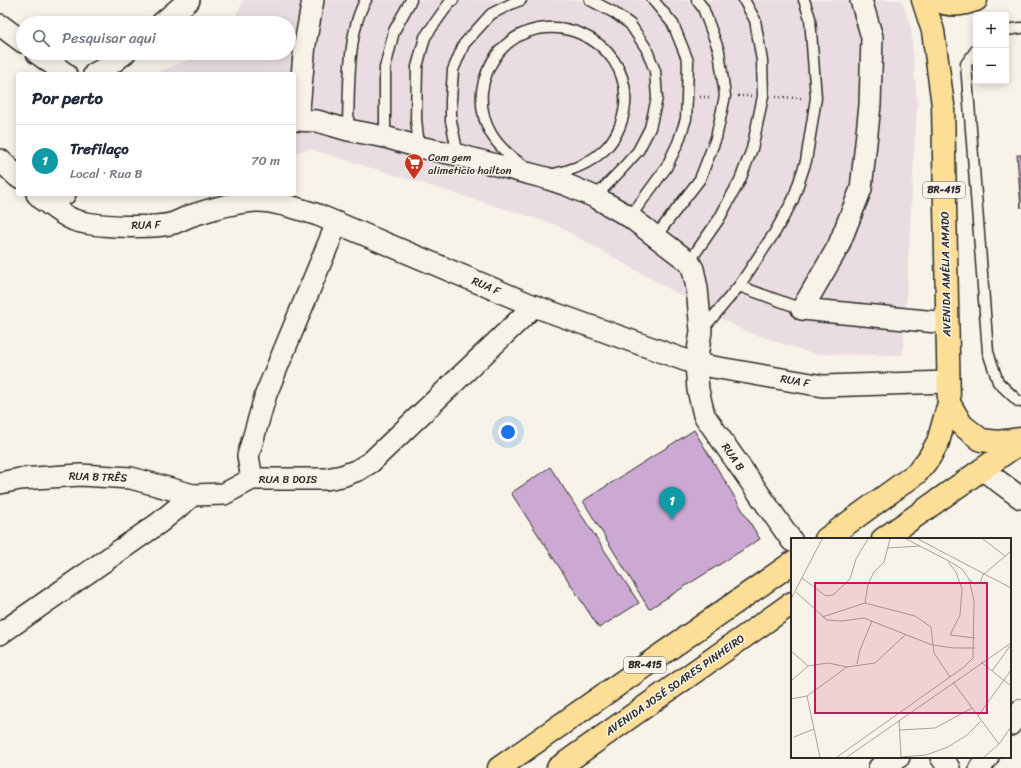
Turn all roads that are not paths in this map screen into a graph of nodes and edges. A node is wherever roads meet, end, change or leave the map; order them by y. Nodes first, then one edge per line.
1 (189, 0) edge
2 (313, 0) edge
3 (366, 0) edge
4 (411, 0) edge
5 (453, 0) edge
6 (521, 0) edge
7 (590, 0) edge
8 (652, 0) edge
9 (697, 0) edge
10 (744, 0) edge
11 (804, 0) edge
12 (861, 0) edge
13 (923, 0) edge
14 (936, 0) edge
15 (976, 0) edge
16 (170, 16) edge
17 (0, 25) edge
18 (1021, 28) edge
19 (1009, 30) edge
20 (16, 37) edge
21 (973, 54) edge
22 (47, 60) edge
23 (116, 60) edge
24 (63, 72) edge
25 (98, 72) edge
26 (296, 119) edge
27 (348, 130) junction
28 (385, 137) junction
29 (419, 147) junction
30 (458, 155) junction
31 (0, 160) edge
32 (16, 175) edge
33 (538, 176) junction
34 (52, 196) edge
35 (595, 197) junction
36 (40, 198) edge
37 (630, 217) junction
38 (338, 223) junction
39 (656, 236) junction
40 (689, 262) junction
41 (739, 286) junction
42 (534, 306) junction
43 (802, 309) junction
44 (947, 323) junction
45 (701, 331) junction
46 (696, 364) junction
47 (948, 382) junction
48 (1021, 402) edge
49 (949, 403) junction
50 (1021, 439) edge
51 (1021, 442) edge
52 (982, 469) junction
53 (252, 478) junction
54 (0, 483) edge
55 (194, 495) junction
56 (1021, 498) edge
57 (827, 538) edge
58 (884, 538) edge
59 (791, 540) edge
60 (791, 564) edge
61 (791, 604) edge
62 (0, 634) edge
63 (1021, 710) edge
64 (1011, 724) edge
65 (896, 758) edge
66 (942, 758) edge
67 (987, 758) edge
68 (499, 768) edge
69 (558, 768) edge
70 (879, 768) edge
71 (950, 768) edge
72 (980, 768) edge

1 - 16 street
2 - 26 street
3 - 27 lane
4 - 28 lane
5 - 29 lane
6 - 30 lane
7 - 35 lane
8 - 37 lane
9 - 39 lane
10 - 40 lane
11 - 41 lane
12 - 43 street
13 - 44 main road, AVENIDA AMÉLIA AMADO / BR-415
14 - 15 main road
17 - 20 street
18 - 19 lane
21 - 48 lane
22 - 24 street
23 - 25 street
26 - 27 street
27 - 28 street
28 - 29 street
29 - 30 street
30 - 33 street
31 - 32 street
33 - 33 lane
33 - 35 street
34 - 36 street
35 - 37 street
36 - 38 street, RUA F
37 - 39 street
38 - 42 street, RUA F
38 - 53 street
39 - 40 street
40 - 45 street, RUA B
41 - 43 lane
41 - 45 lane
42 - 46 street, RUA F
42 - 53 street, RUA B DOIS
43 - 44 street
44 - 47 main road, AVENIDA AMÉLIA AMADO / BR-415
45 - 46 street, RUA B
46 - 47 street, RUA F
46 - 59 street, RUA B
47 - 49 main road, BR-415
49 - 50 main road
49 - 57 main road, BR-415
51 - 52 main road
52 - 56 street
52 - 58 main road
53 - 55 street, RUA B DOIS
54 - 55 street, RUA B TRÊS
55 - 62 street
60 - 68 main road, BR-415
61 - 69 main road, AVENIDA JOSÉ SOARES PINHEIRO / BR-415
63 - 64 street
65 - 70 street
66 - 71 street
67 - 72 street

